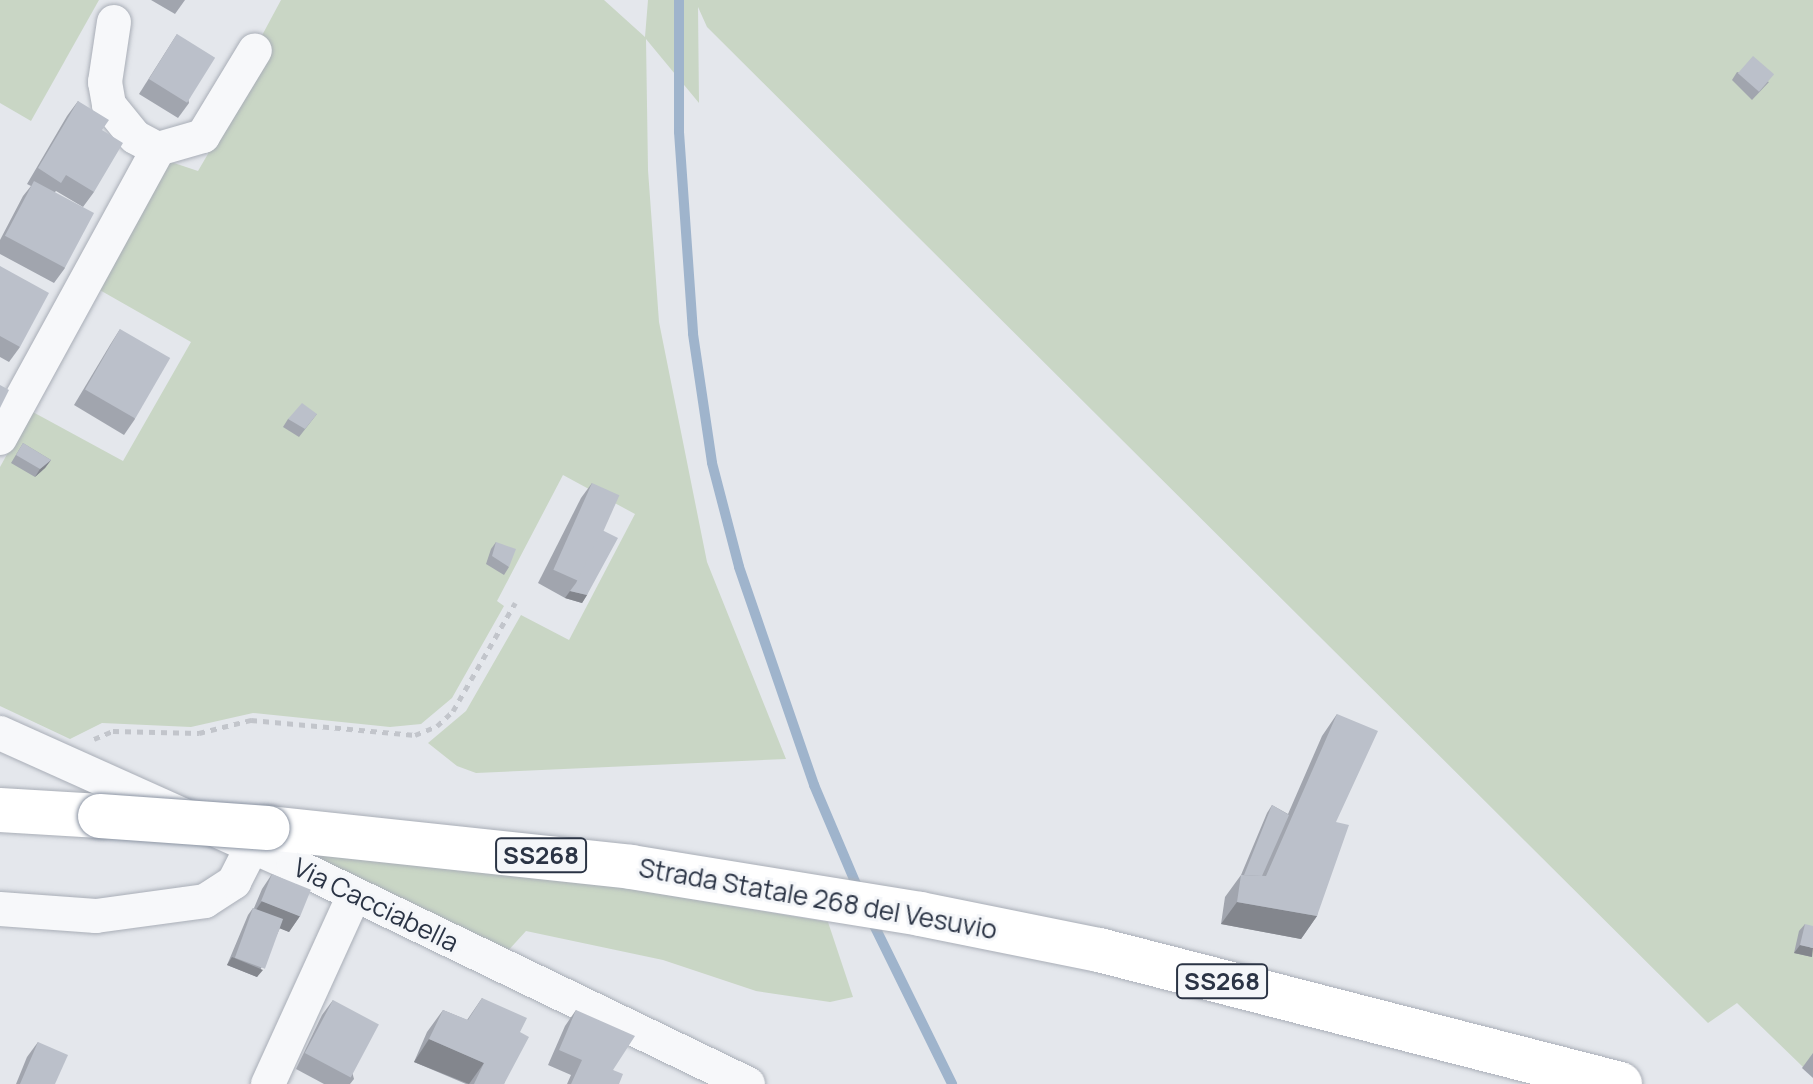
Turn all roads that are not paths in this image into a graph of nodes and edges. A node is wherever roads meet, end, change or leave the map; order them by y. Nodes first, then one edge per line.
1 (114, 22) dead end
2 (255, 50) dead end
3 (158, 149) junction
4 (0, 438) edge
5 (0, 733) edge
6 (0, 810) edge
7 (260, 837) junction
8 (354, 895) junction
9 (0, 909) edge
10 (268, 1084) edge
11 (748, 1084) edge
12 (1620, 1084) edge

1 - 3 street
2 - 3 street
3 - 4 street
5 - 7 street, Via Cacciabella
6 - 7 highway, Strada Statale 268 del Vesuvio / SS268, bridge
7 - 8 street, Via Cacciabella
7 - 9 street
7 - 12 highway, Strada Statale 268 del Vesuvio / SS268
8 - 10 street
8 - 11 street, Via Cacciabella

